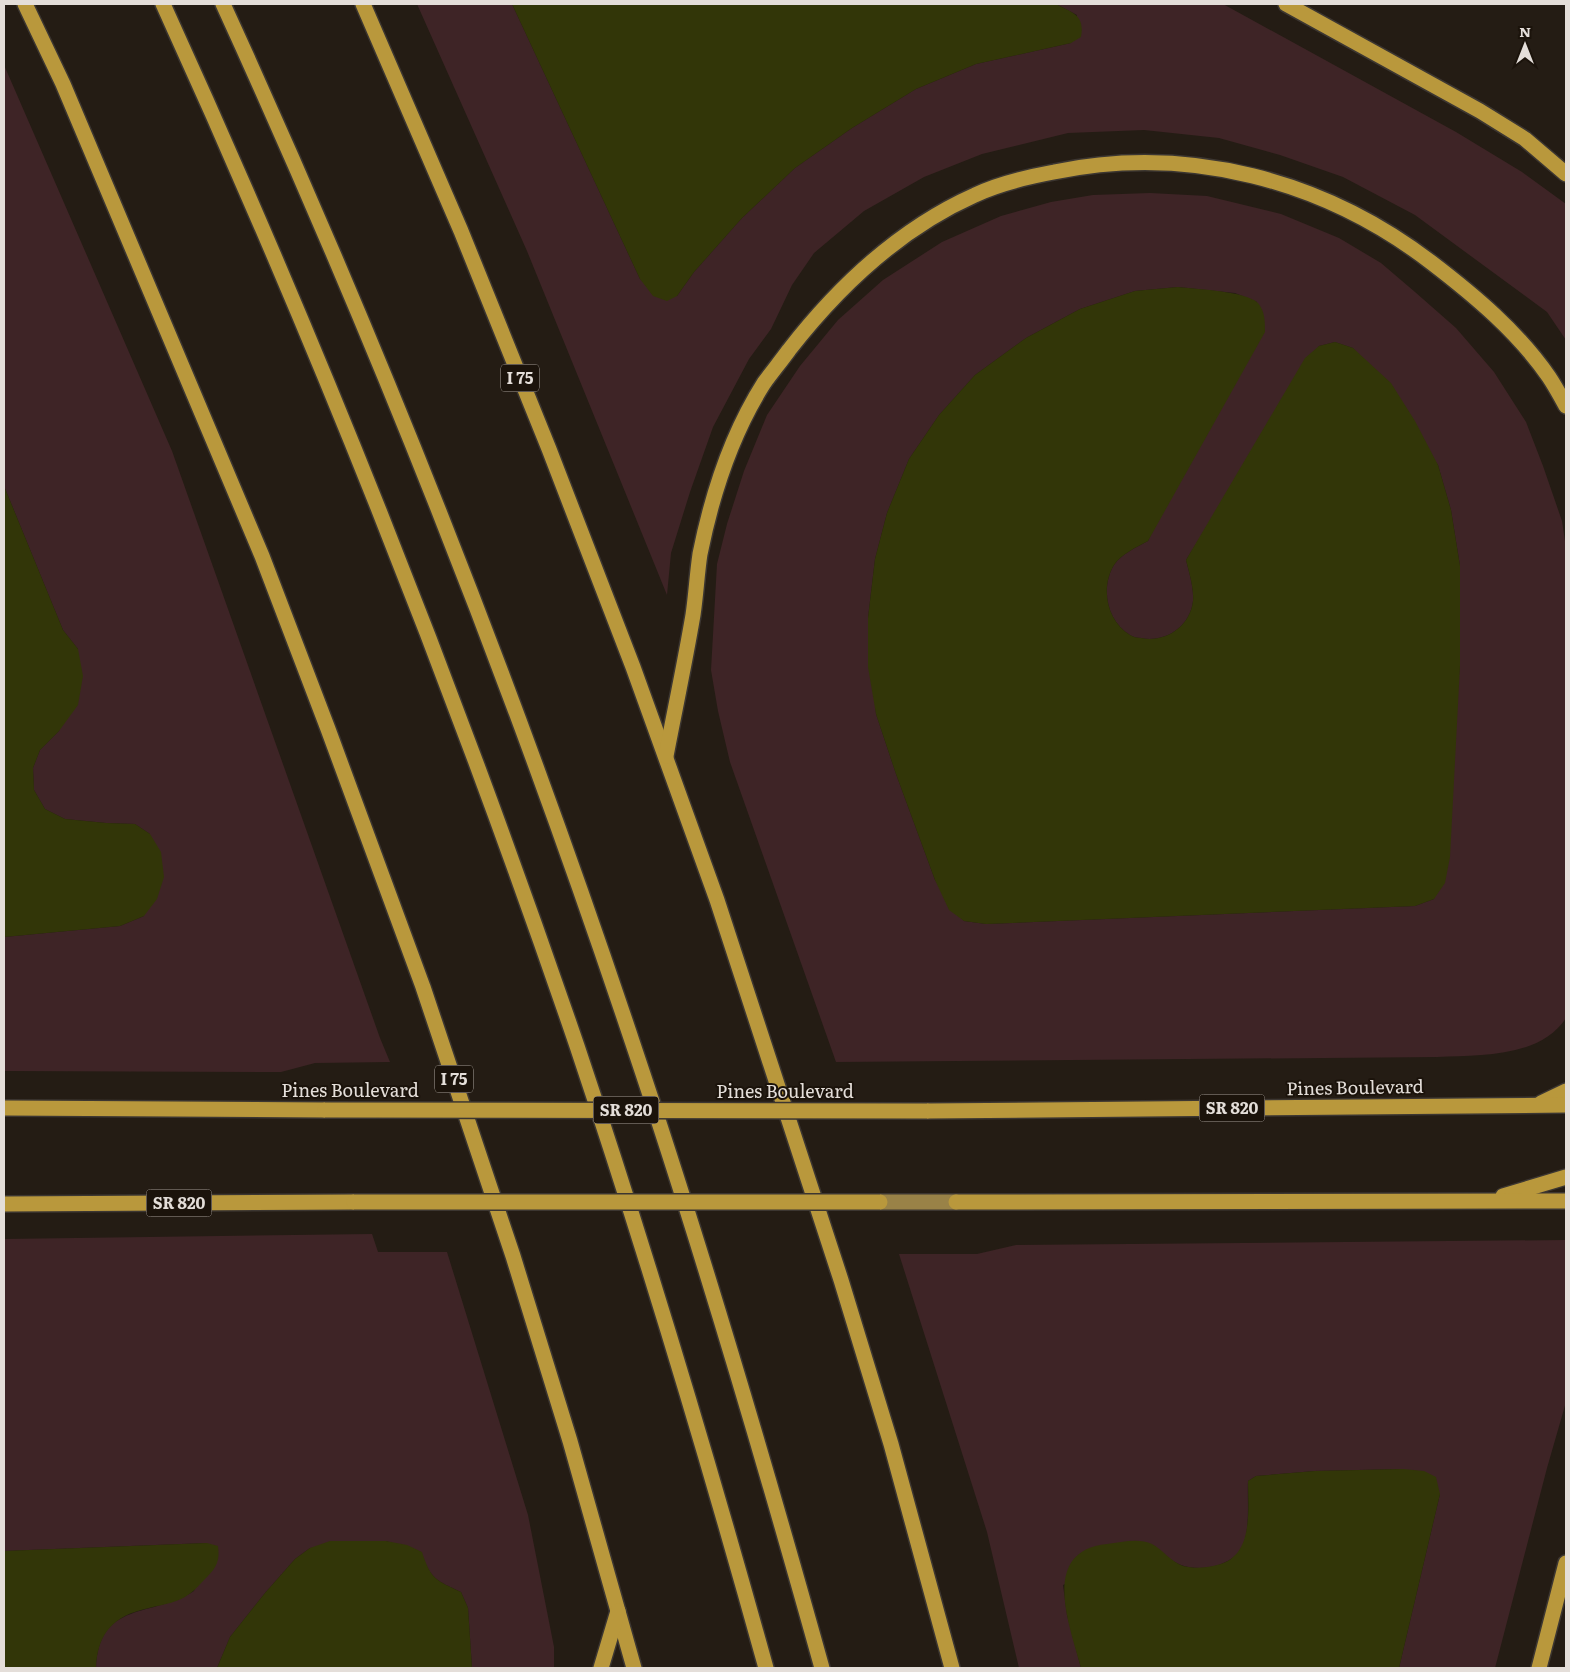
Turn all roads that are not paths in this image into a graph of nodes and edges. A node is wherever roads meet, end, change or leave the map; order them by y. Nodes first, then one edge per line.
1 (25, 4) edge
2 (162, 4) edge
3 (223, 4) edge
4 (363, 4) edge
5 (1286, 4) edge
6 (1566, 174) edge
7 (1566, 406) edge
8 (666, 757) junction
9 (1566, 1091) edge
10 (1537, 1104) junction
11 (1566, 1105) edge
12 (4, 1108) edge
13 (1566, 1177) edge
14 (1566, 1201) edge
15 (880, 1202) joint
16 (956, 1202) joint
17 (1485, 1202) junction
18 (4, 1204) edge
19 (1566, 1562) edge
20 (618, 1611) junction
21 (601, 1668) edge
22 (634, 1668) edge
23 (766, 1668) edge
24 (822, 1668) edge
25 (952, 1668) edge
26 (1539, 1668) edge

1 - 20 highway, I 75
2 - 23 highway
3 - 24 highway
4 - 8 highway, I 75
5 - 6 highway
7 - 8 highway
8 - 25 highway, I 75
9 - 10 highway
10 - 11 highway, Pines Boulevard / SR 820
10 - 12 highway, Pines Boulevard / SR 820, bridge
13 - 17 highway
14 - 17 highway, SR 820
15 - 16 main road, SR 820
15 - 18 highway, SR 820, bridge
16 - 17 highway, SR 820
19 - 26 highway
20 - 21 highway
20 - 22 highway, I 75

